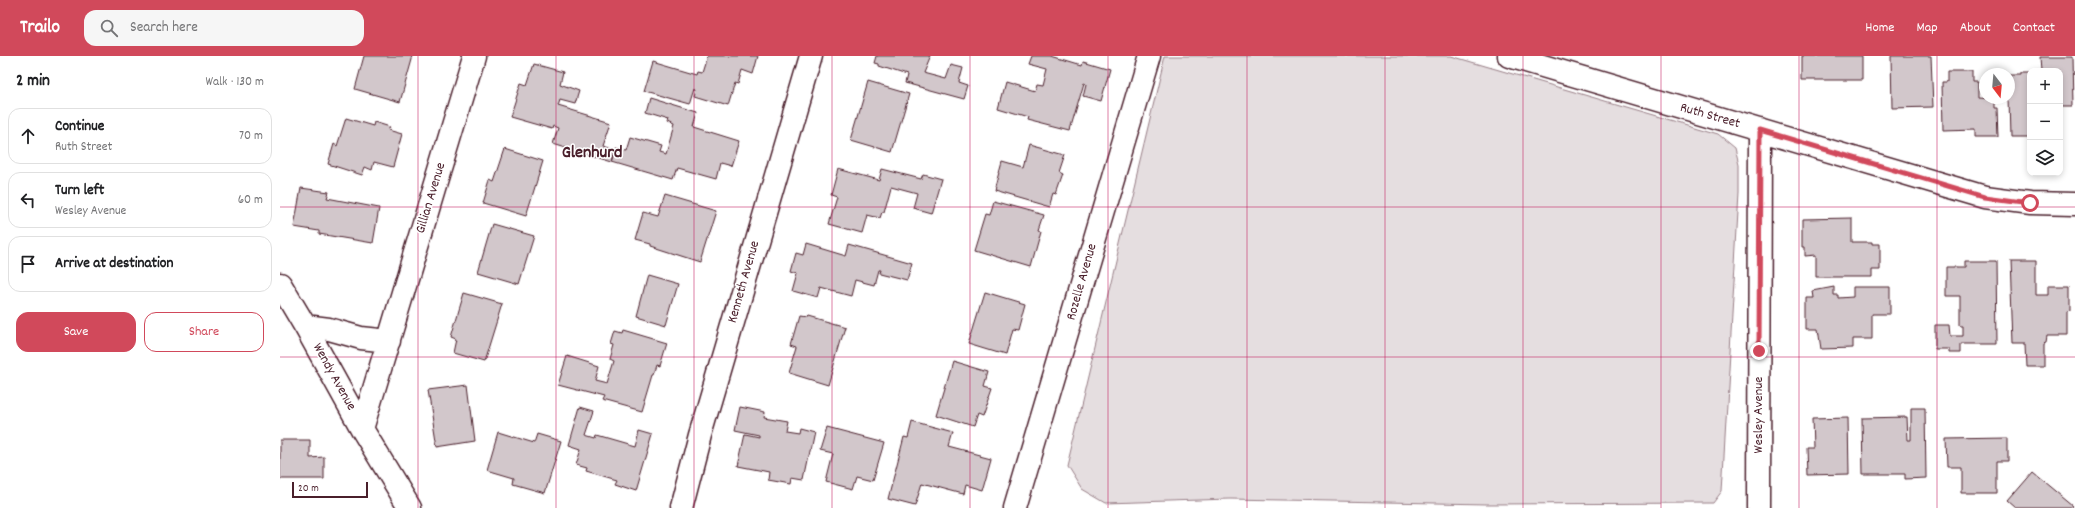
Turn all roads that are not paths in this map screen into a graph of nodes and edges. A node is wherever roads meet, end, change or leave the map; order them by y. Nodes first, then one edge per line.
1 (474, 56) edge
2 (811, 56) edge
3 (1149, 56) edge
4 (1509, 56) edge
5 (1760, 130) junction
6 (2075, 204) edge
7 (280, 284) edge
8 (306, 326) junction
9 (389, 341) junction
10 (362, 429) junction
11 (410, 508) edge
12 (681, 508) edge
13 (1015, 508) edge
14 (1759, 508) edge

1 - 9 street, Gillian Avenue
2 - 12 street, Kenneth Avenue
3 - 13 street, Rozelle Avenue
4 - 5 street, Ruth Street
5 - 6 street, Ruth Street
5 - 14 street, Wesley Avenue
7 - 8 street, Wendy Avenue
8 - 9 street, Wendy Avenue
8 - 10 street, Wendy Avenue
9 - 10 street, Wendy Avenue
10 - 11 street, Wendy Avenue

